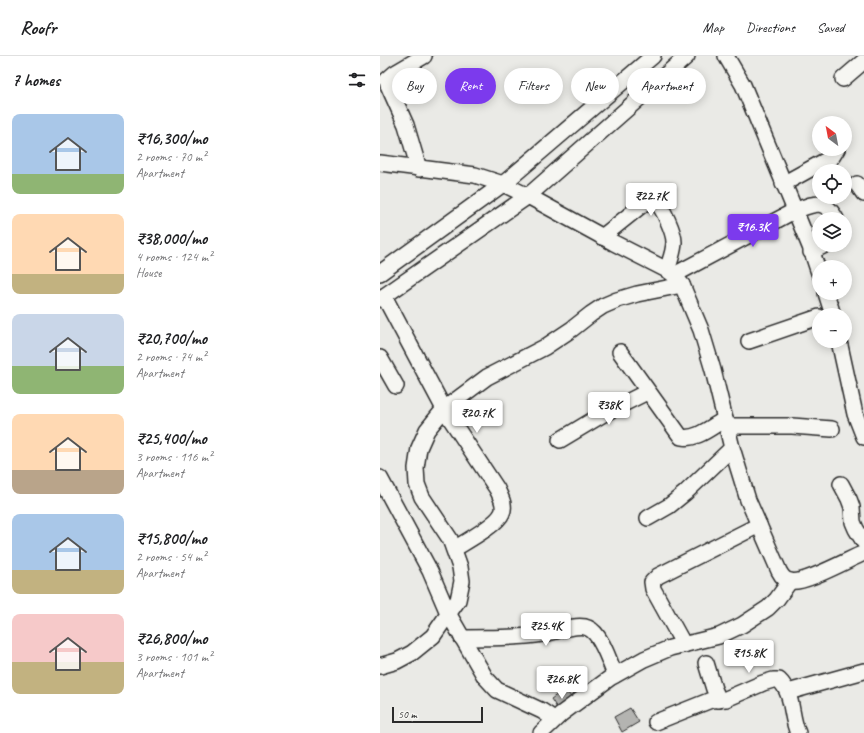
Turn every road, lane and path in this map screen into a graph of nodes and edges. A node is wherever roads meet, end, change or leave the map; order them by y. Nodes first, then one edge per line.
1 (424, 56) edge
2 (653, 56) edge
3 (687, 56) edge
4 (726, 56) edge
5 (864, 61) edge
6 (843, 79) dead end
7 (833, 156) edge
8 (380, 163) edge
9 (419, 169) junction
10 (503, 184) junction
11 (783, 184) junction
12 (528, 196) junction
13 (794, 211) junction
14 (832, 212) edge
15 (602, 237) junction
16 (812, 252) joint
17 (815, 260) edge
18 (380, 273) edge
19 (675, 277) junction
20 (382, 298) edge
21 (812, 320) edge
22 (749, 341) dead end
23 (841, 348) edge
24 (620, 352) dead end
25 (380, 358) edge
26 (396, 386) dead end
27 (647, 392) junction
28 (444, 409) junction
29 (725, 422) junction
30 (832, 429) dead end
31 (864, 437) edge
32 (560, 440) dead end
33 (732, 448) junction
34 (380, 478) edge
35 (841, 484) dead end
36 (648, 518) dead end
37 (759, 525) junction
38 (864, 542) edge
39 (454, 549) junction
40 (864, 553) edge
41 (790, 581) junction
42 (448, 613) junction
43 (462, 638) junction
44 (684, 645) junction
45 (706, 663) dead end
46 (380, 666) edge
47 (864, 671) edge
48 (616, 675) junction
49 (788, 692) junction
50 (720, 700) junction
51 (554, 720) junction
52 (656, 722) dead end
53 (541, 733) edge
54 (798, 733) edge

1 - 9 street
2 - 10 street
3 - 12 street
4 - 11 street
5 - 6 street
7 - 11 street
8 - 9 street
9 - 10 street
10 - 12 street
10 - 18 street
11 - 13 street
12 - 15 street
12 - 20 street
13 - 14 street
13 - 16 street
13 - 19 street
15 - 19 street
15 - 19 street
16 - 17 street
19 - 28 street
19 - 29 street
20 - 28 street
21 - 22 street
23 - 31 street
24 - 27 street
25 - 26 street
27 - 29 street
27 - 32 street
28 - 39 street
28 - 39 street
29 - 30 street
29 - 33 street
33 - 36 street
33 - 37 street
34 - 42 street
35 - 38 street
37 - 41 street
37 - 44 street
39 - 42 street
40 - 41 street
41 - 44 street
42 - 43 street
42 - 46 street
43 - 48 street
43 - 51 street
44 - 48 street
45 - 50 street
47 - 49 street
48 - 51 street
49 - 50 street
49 - 54 street
50 - 52 street
51 - 53 street

